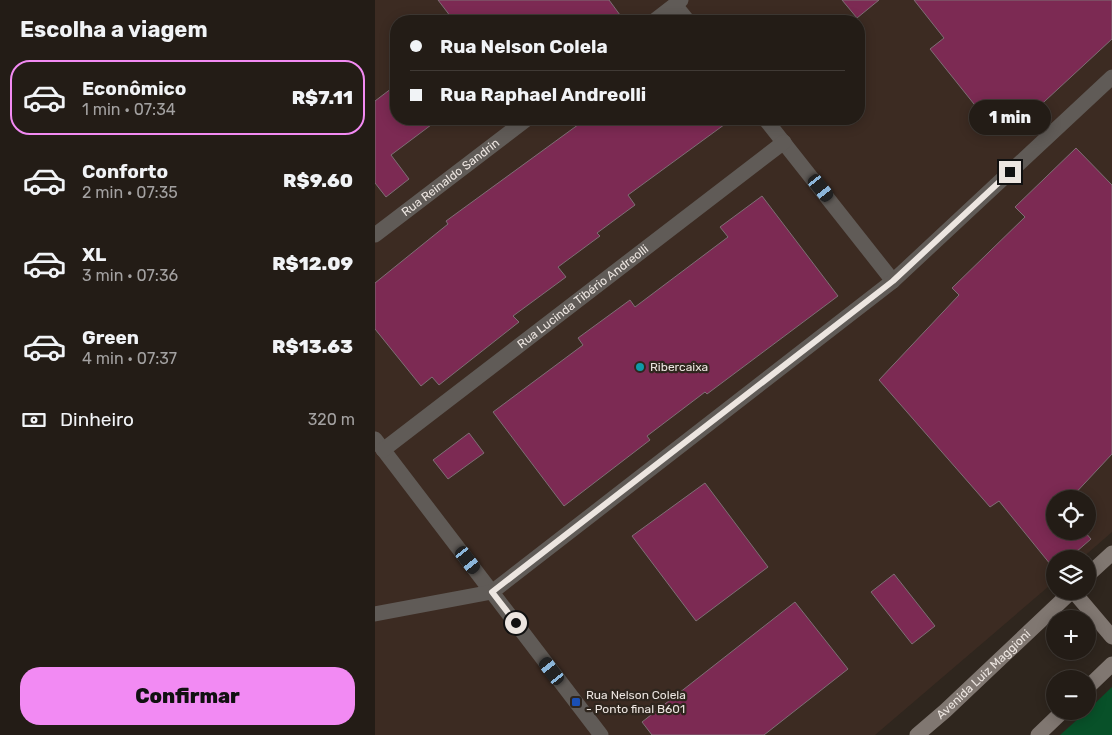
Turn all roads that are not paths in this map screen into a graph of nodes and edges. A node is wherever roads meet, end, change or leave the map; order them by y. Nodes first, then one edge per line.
1 (678, 3) edge
2 (662, 15) edge
3 (685, 15) edge
4 (1112, 77) edge
5 (519, 125) edge
6 (770, 125) edge
7 (784, 142) junction
8 (375, 235) edge
9 (893, 281) junction
10 (379, 444) edge
11 (1112, 553) edge
12 (1096, 568) edge
13 (492, 592) junction
14 (1062, 600) edge
15 (1080, 600) edge
16 (375, 614) edge
17 (1112, 637) edge
18 (1112, 664) edge
19 (1096, 679) edge
20 (1054, 720) edge
21 (601, 735) edge
22 (917, 735) edge
23 (1038, 735) edge

1 - 2 street
1 - 3 street
4 - 9 street
5 - 8 street, Rua Reinaldo Sandrin
6 - 7 street
7 - 9 street
7 - 10 street, Rua Lucinda Tibério Andreolli
9 - 13 street
10 - 13 street
11 - 12 street
13 - 16 street
13 - 21 street
14 - 22 street, Avenida Luiz Maggioni
15 - 17 street
18 - 19 street
20 - 23 street

